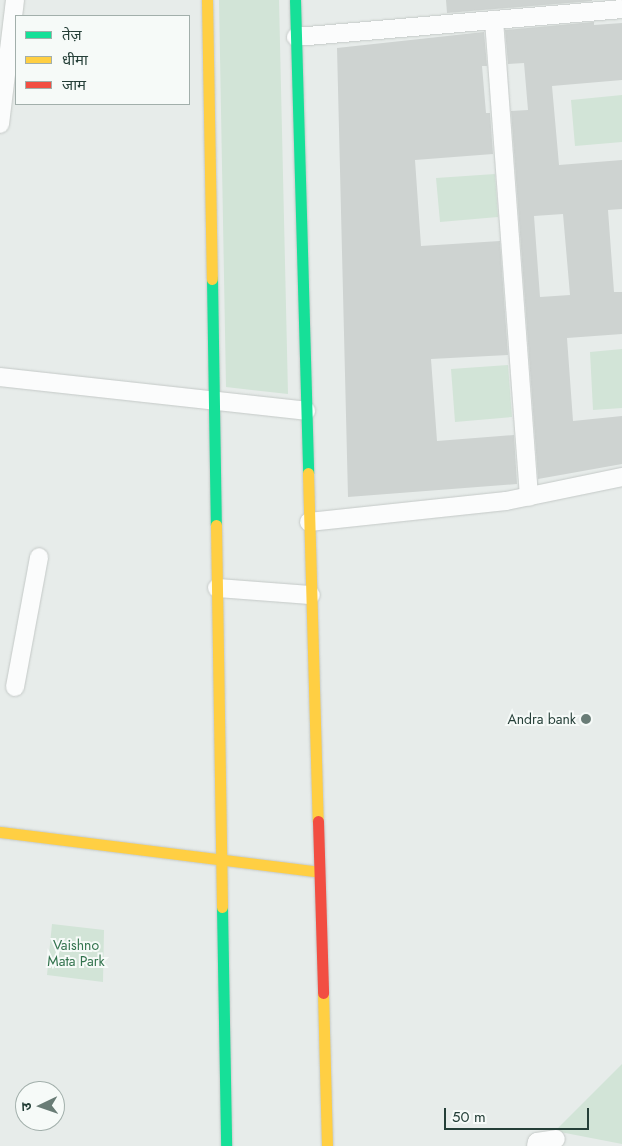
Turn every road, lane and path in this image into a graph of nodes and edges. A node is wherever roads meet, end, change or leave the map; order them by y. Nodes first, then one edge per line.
1 (15, 0) edge
2 (207, 0) edge
3 (295, 0) edge
4 (622, 8) edge
5 (494, 20) junction
6 (296, 37) junction
7 (0, 124) edge
8 (0, 377) edge
9 (214, 401) junction
10 (306, 411) junction
11 (622, 477) edge
12 (529, 496) junction
13 (309, 522) junction
14 (39, 557) dead end
15 (217, 588) junction
16 (312, 595) junction
17 (15, 687) dead end
18 (0, 832) edge
19 (221, 859) junction
20 (319, 872) junction
21 (556, 1139) dead end
22 (226, 1146) edge
23 (327, 1146) edge
24 (536, 1146) edge

1 - 7 street
2 - 9 street
3 - 6 street
4 - 5 street
5 - 6 street
5 - 12 street
6 - 10 street
8 - 9 street
9 - 10 street
9 - 15 street
10 - 13 street
11 - 12 street
12 - 13 street
13 - 16 street
14 - 17 street
15 - 16 street
15 - 19 street
16 - 20 street
18 - 19 street
19 - 20 street
19 - 22 street
20 - 23 street
21 - 24 street

